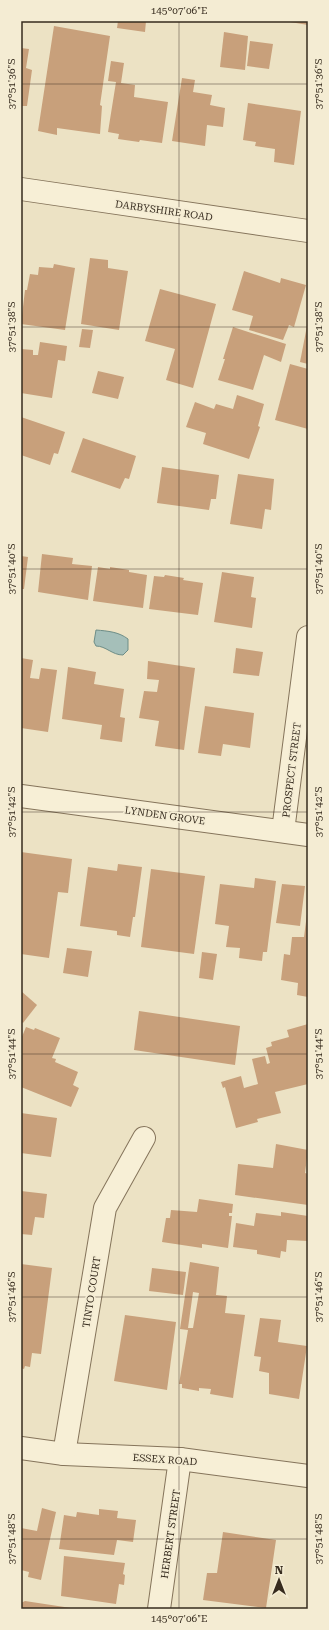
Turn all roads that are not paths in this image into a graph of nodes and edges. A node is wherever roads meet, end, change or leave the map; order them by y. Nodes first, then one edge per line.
1 (21, 189) edge
2 (308, 231) edge
3 (308, 637) edge
4 (21, 796) edge
5 (283, 831) junction
6 (308, 835) edge
7 (144, 1138) dead end
8 (21, 1448) edge
9 (64, 1454) junction
10 (180, 1459) junction
11 (308, 1476) edge
12 (159, 1609) edge

1 - 2 street, DARBYSHIRE ROAD
3 - 5 street, PROSPECT STREET
4 - 5 street, LYNDEN GROVE
5 - 6 street, LYNDEN GROVE
7 - 9 street, TINTO COURT
8 - 9 street, ESSEX ROAD
9 - 10 street, ESSEX ROAD
10 - 11 street, ESSEX ROAD
10 - 12 street, HERBERT STREET

